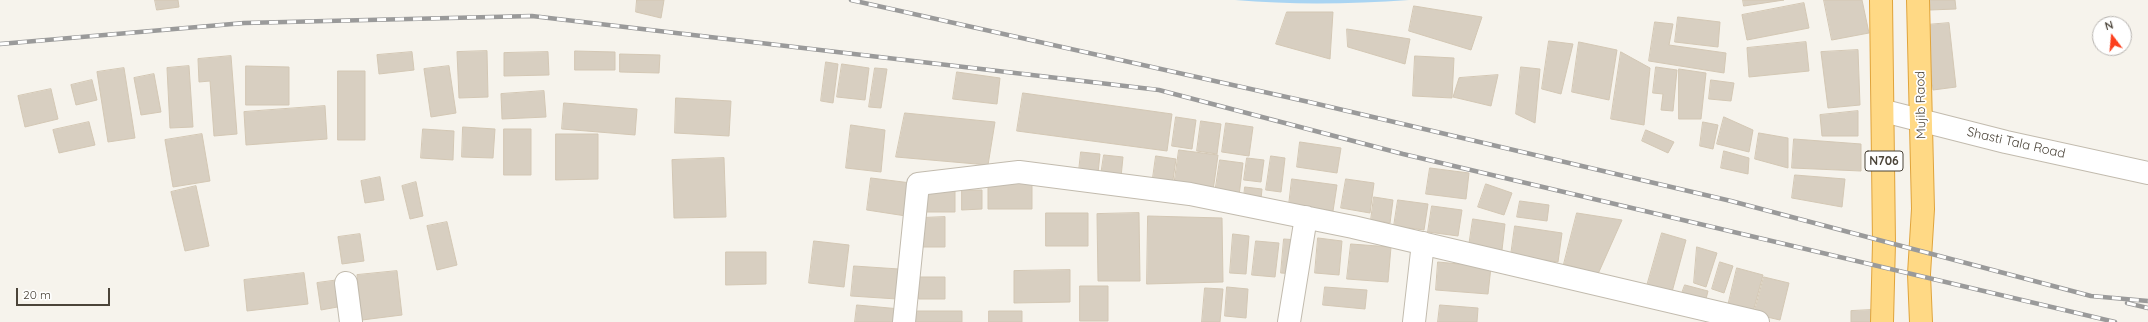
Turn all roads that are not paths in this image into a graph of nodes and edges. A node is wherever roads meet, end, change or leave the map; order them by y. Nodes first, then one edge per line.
1 (1881, 0) edge
2 (1918, 0) edge
3 (1884, 111) junction
4 (1921, 120) junction
5 (2148, 173) edge
6 (1306, 217) junction
7 (1423, 243) junction
8 (346, 282) dead end
9 (351, 322) edge
10 (904, 322) edge
11 (1289, 322) edge
12 (1414, 322) edge
13 (1758, 322) edge
14 (1882, 322) edge
15 (1921, 322) edge

1 - 3 highway, N706
2 - 4 highway, Mujib Raod / N706
3 - 4 street, Shasti Tala Road
3 - 14 highway, N706
4 - 5 street, Shasti Tala Road
4 - 15 highway, Mujib Raod / N706
6 - 7 street
6 - 10 street
6 - 11 street
7 - 12 street
7 - 13 street
8 - 9 street

